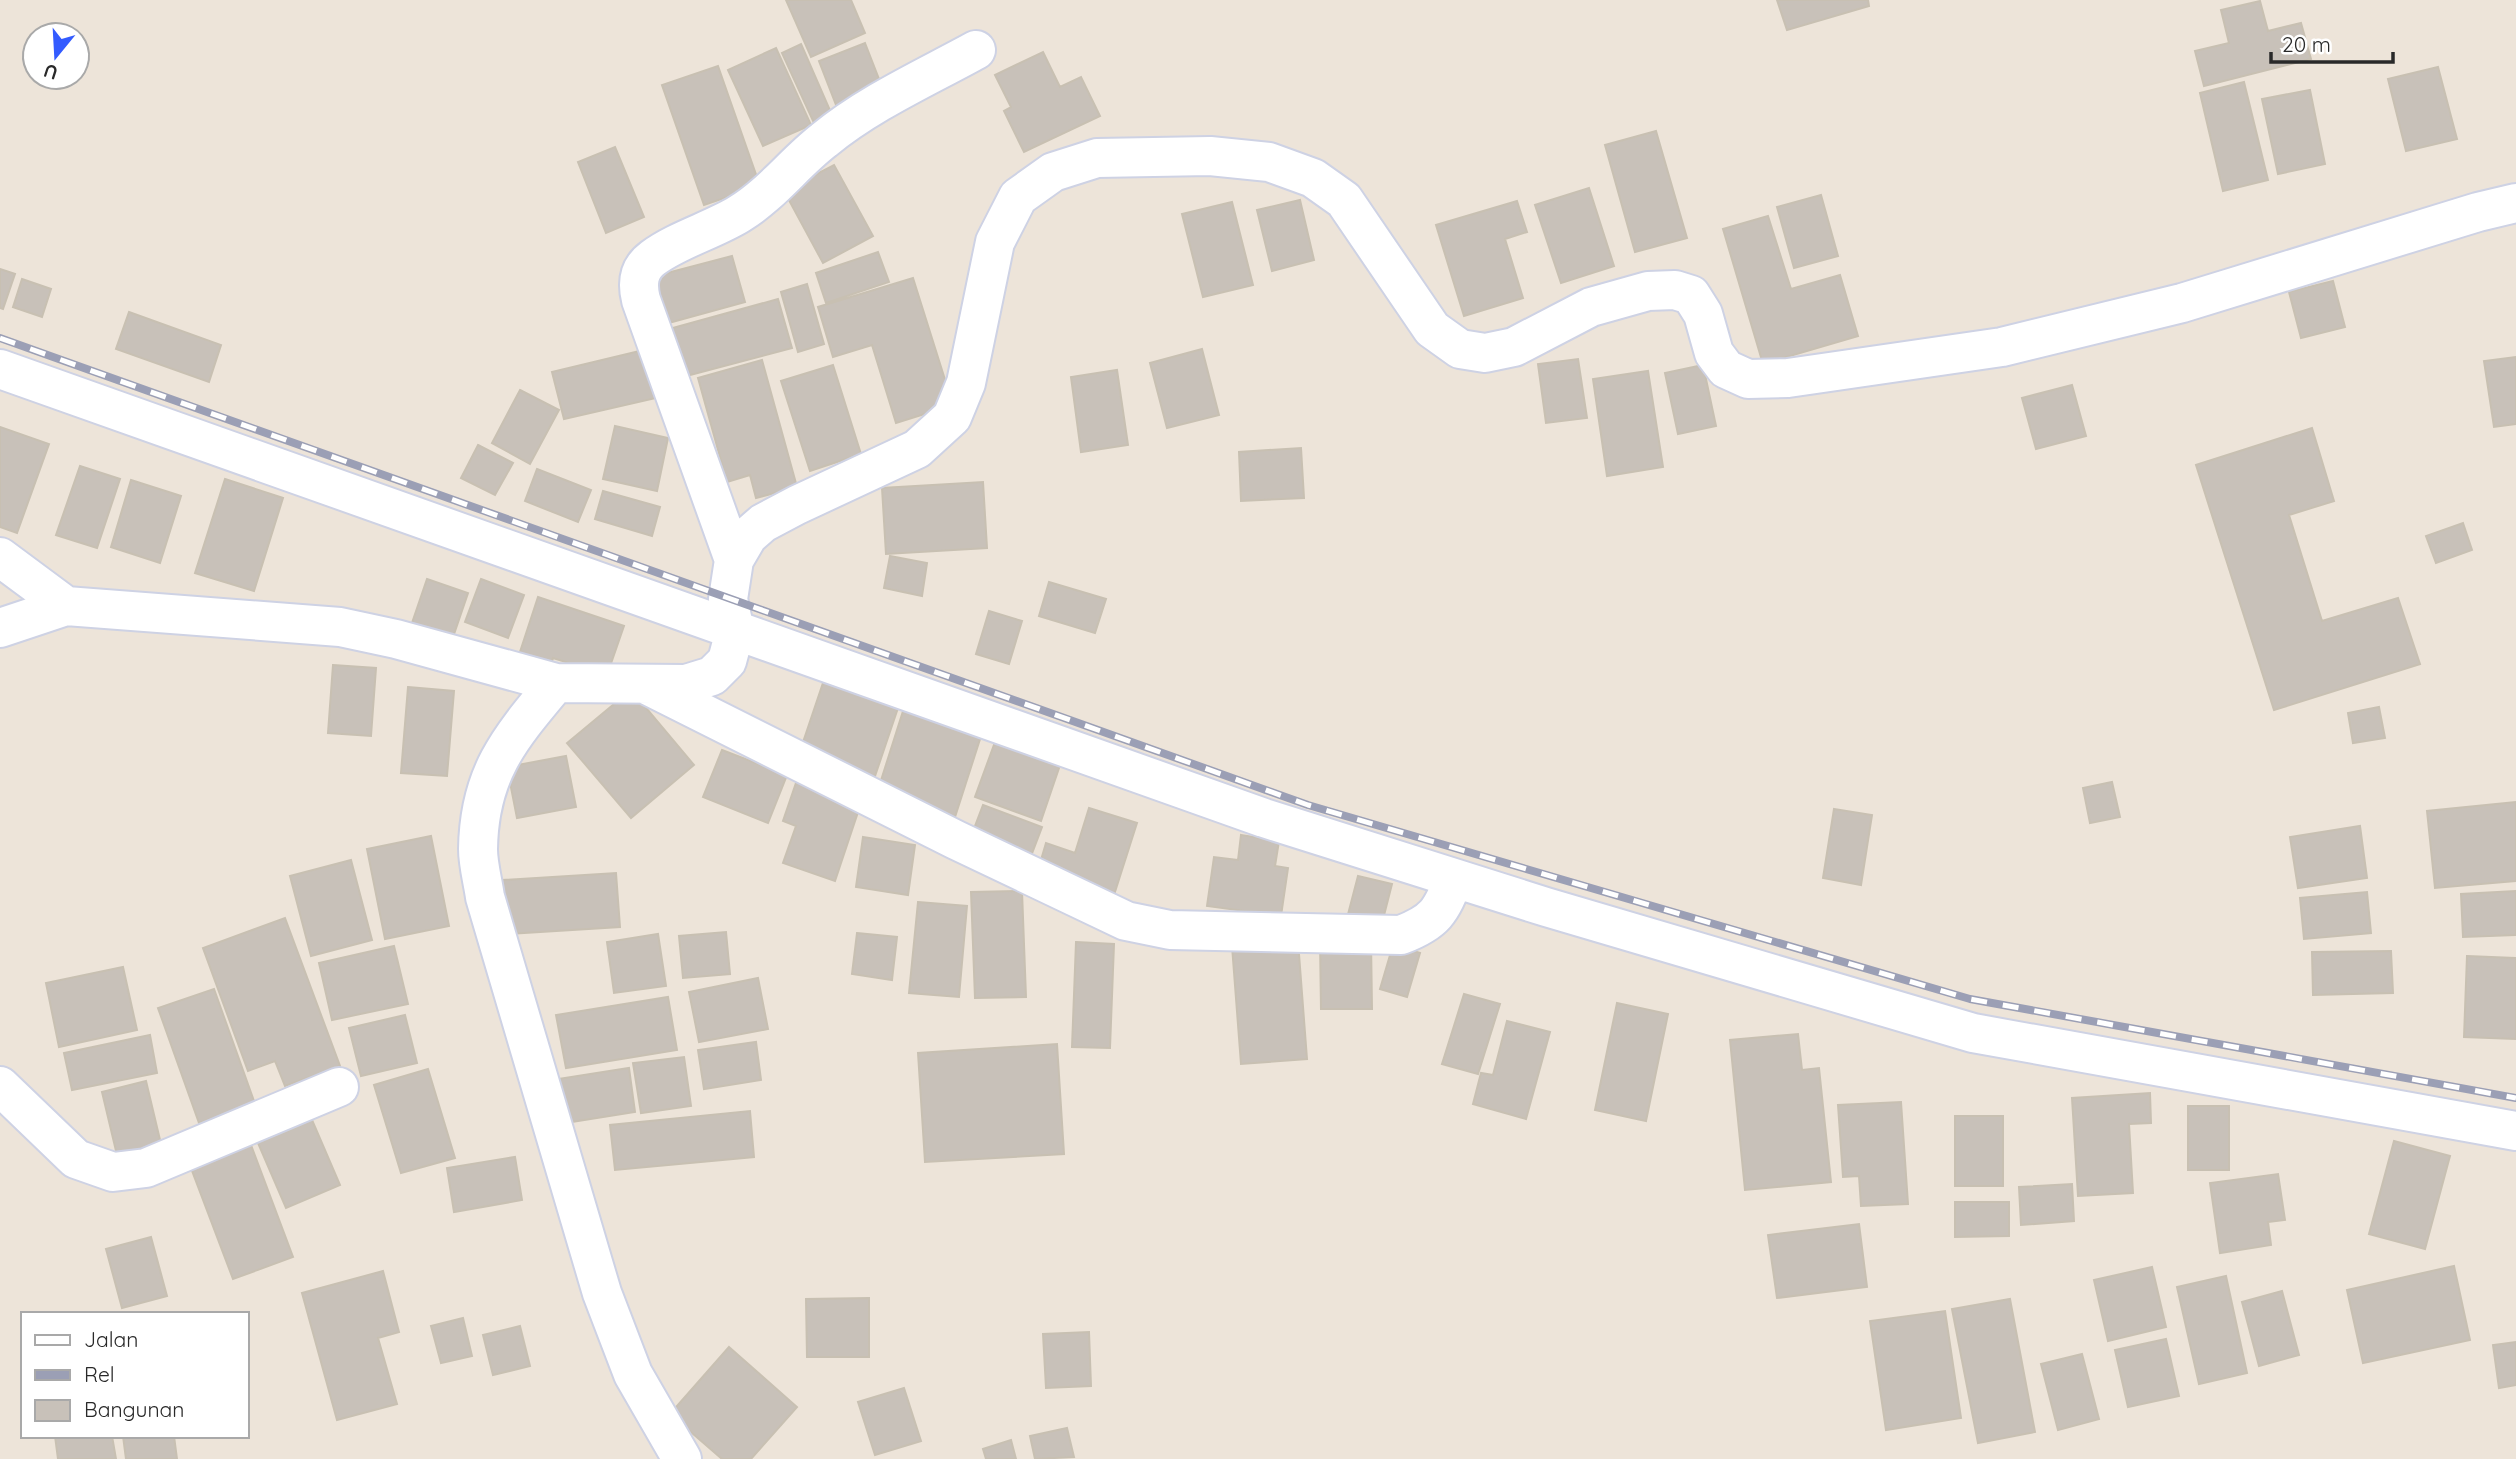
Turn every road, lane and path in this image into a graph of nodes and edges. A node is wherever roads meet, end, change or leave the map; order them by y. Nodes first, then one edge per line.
1 (976, 50) dead end
2 (2516, 203) edge
3 (0, 369) edge
4 (0, 557) edge
5 (734, 560) junction
6 (66, 606) junction
7 (0, 628) edge
8 (735, 631) junction
9 (556, 683) junction
10 (646, 684) junction
11 (1454, 878) junction
12 (0, 1086) edge
13 (339, 1087) dead end
14 (2516, 1131) edge
15 (682, 1459) edge

1 - 5 street
2 - 5 street
3 - 8 street
4 - 6 street
5 - 8 street
6 - 7 street
6 - 9 street
8 - 10 street
8 - 11 street
9 - 10 street
9 - 15 street
10 - 11 street
11 - 14 street
12 - 13 street

